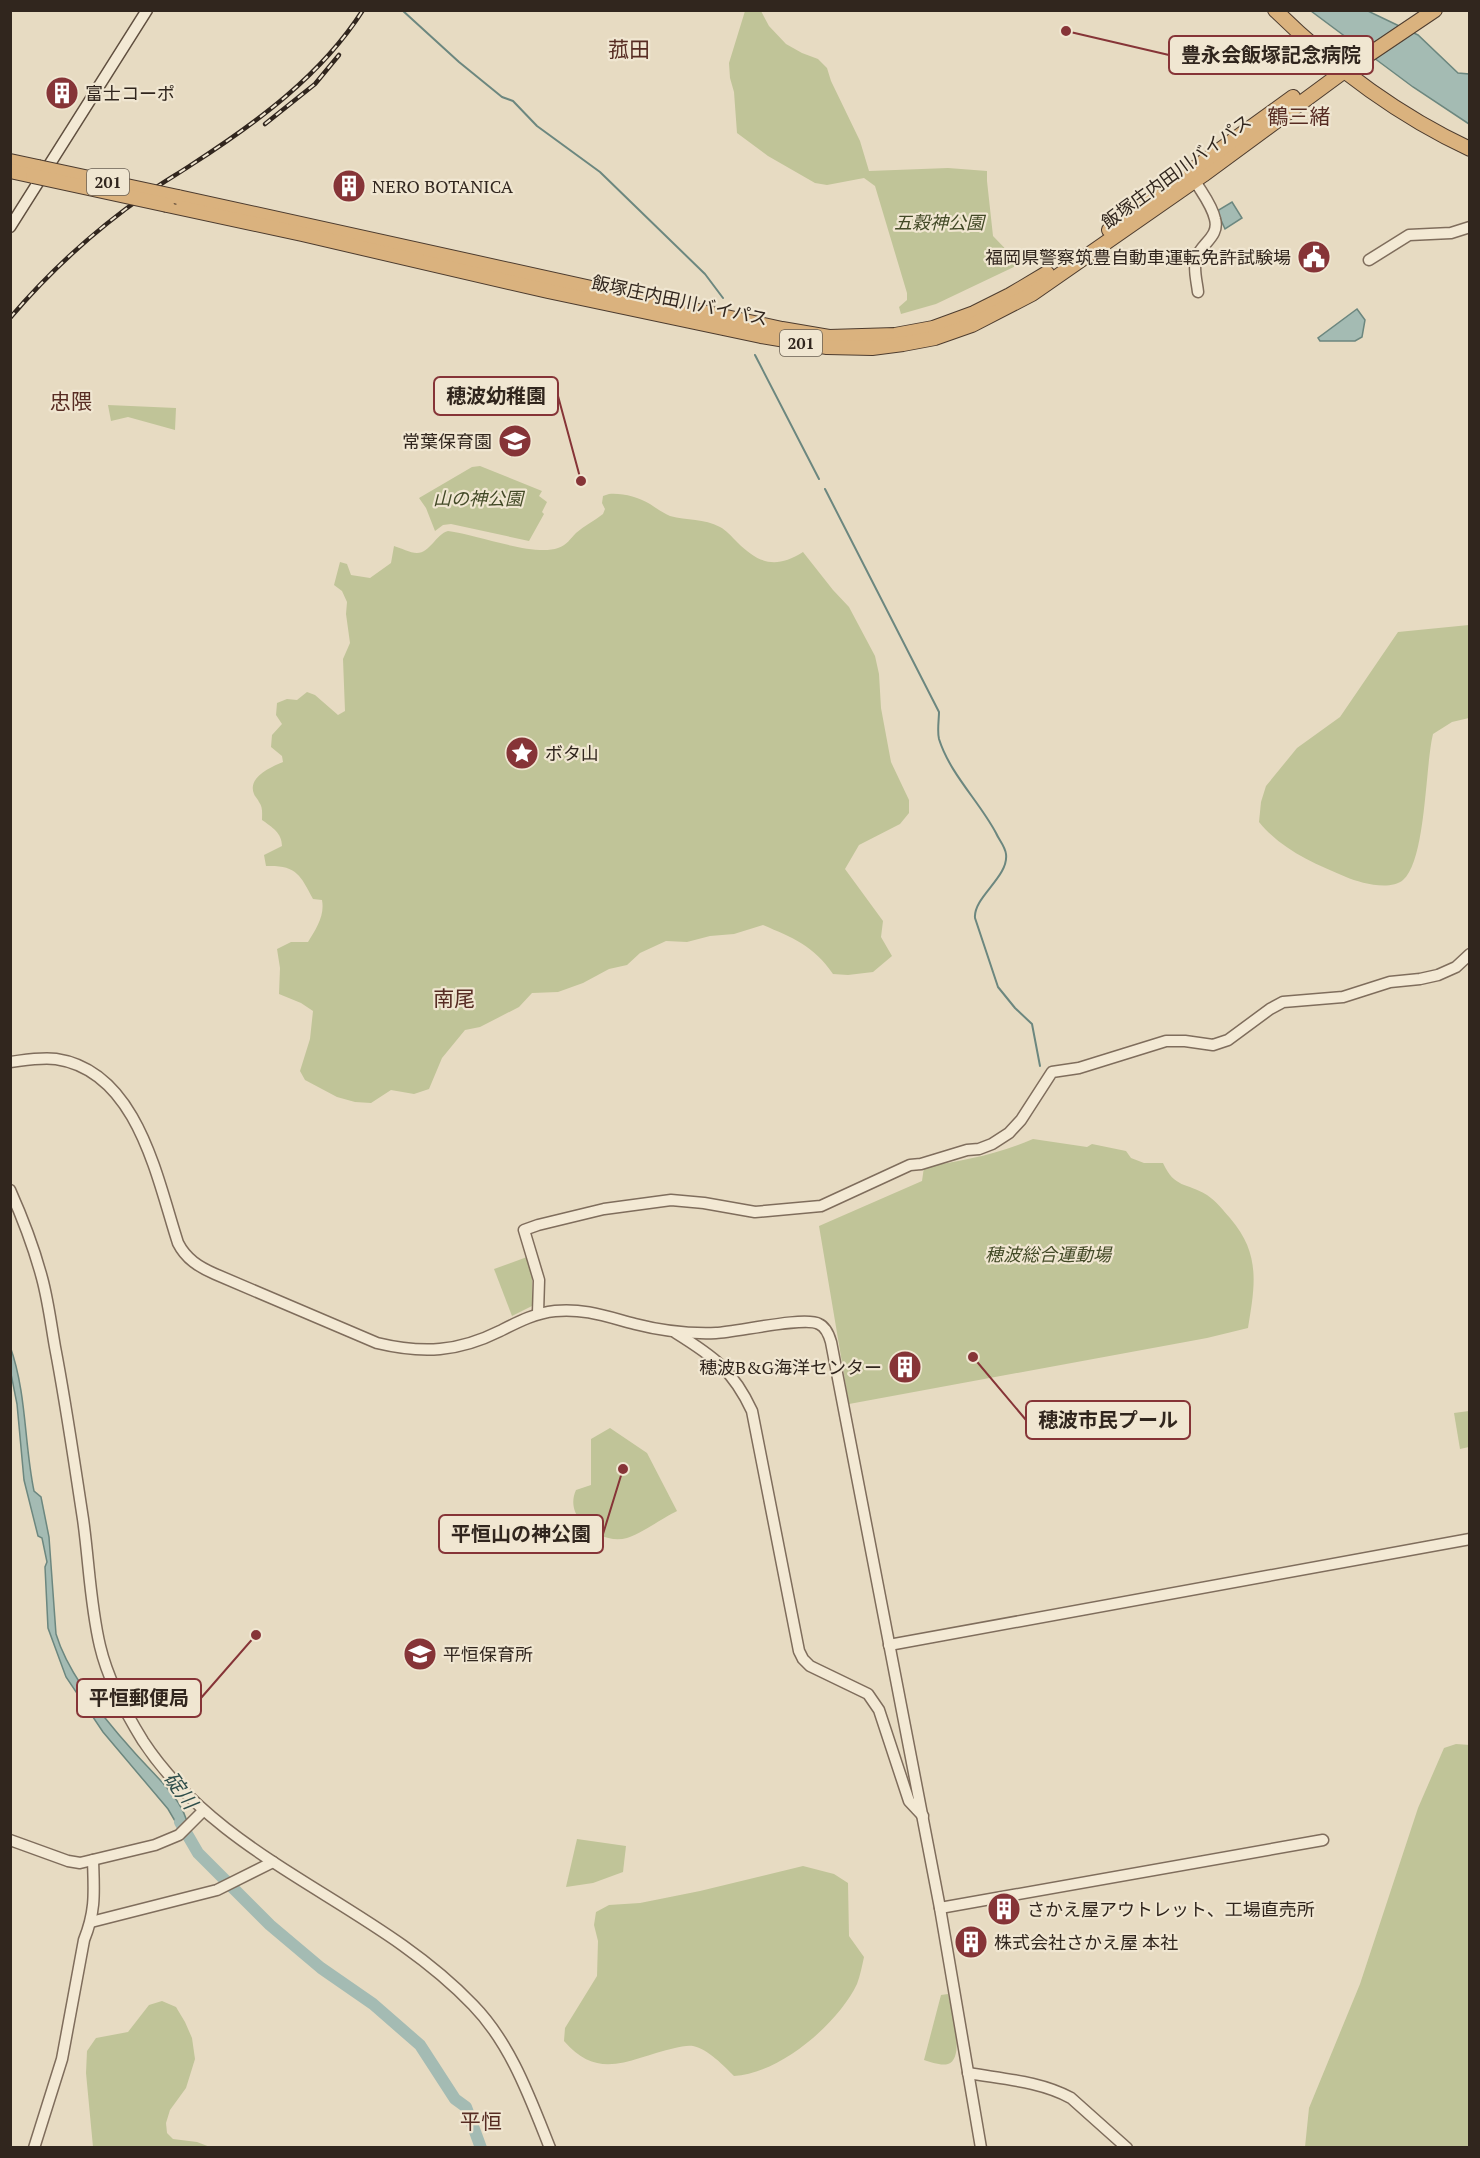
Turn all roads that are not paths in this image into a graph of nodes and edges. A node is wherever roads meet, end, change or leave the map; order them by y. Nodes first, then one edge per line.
1 (147, 10) edge
2 (1275, 10) edge
3 (1418, 10) edge
4 (1434, 11) edge
5 (1361, 55) junction
6 (1340, 69) junction
7 (1470, 148) edge
8 (10, 161) edge
9 (10, 171) edge
10 (35, 171) junction
11 (1195, 181) junction
12 (172, 201) junction
13 (10, 227) edge
14 (1470, 227) edge
15 (1370, 260) dead end
16 (1198, 292) dead end
17 (1470, 954) edge
18 (10, 1062) edge
19 (10, 1190) edge
20 (538, 1313) junction
21 (676, 1333) junction
22 (1470, 1539) edge
23 (889, 1645) junction
24 (203, 1811) junction
25 (923, 1816) junction
26 (1323, 1839) dead end
27 (10, 1840) edge
28 (93, 1860) junction
29 (273, 1862) junction
30 (940, 1908) junction
31 (91, 1922) junction
32 (968, 2073) junction
33 (34, 2148) edge
34 (550, 2148) edge
35 (981, 2148) edge
36 (1126, 2148) edge

1 - 13 street
2 - 6 highway
3 - 5 highway, 飯塚庄内田川バイパス / 201
4 - 5 highway, 飯塚庄内田川バイパス / 201
5 - 6 highway, 飯塚庄内田川バイパス / 201
6 - 7 highway
6 - 11 highway, 飯塚庄内田川バイパス / 201
6 - 12 highway, 飯塚庄内田川バイパス / 201
8 - 10 highway, 飯塚庄内田川バイパス / 201
9 - 10 highway, 飯塚庄内田川バイパス / 201
10 - 12 highway, 飯塚庄内田川バイパス / 201, bridge
11 - 12 highway, 飯塚庄内田川バイパス / 201
11 - 16 street
14 - 15 street
17 - 20 street
18 - 20 street
19 - 24 street
20 - 21 street
21 - 23 street
21 - 25 street
22 - 23 street
23 - 25 street
24 - 28 street
24 - 29 street
25 - 30 street
26 - 30 street
27 - 28 street
28 - 31 street
29 - 31 street
29 - 34 street
30 - 32 street
31 - 33 street
32 - 35 street
32 - 36 street

